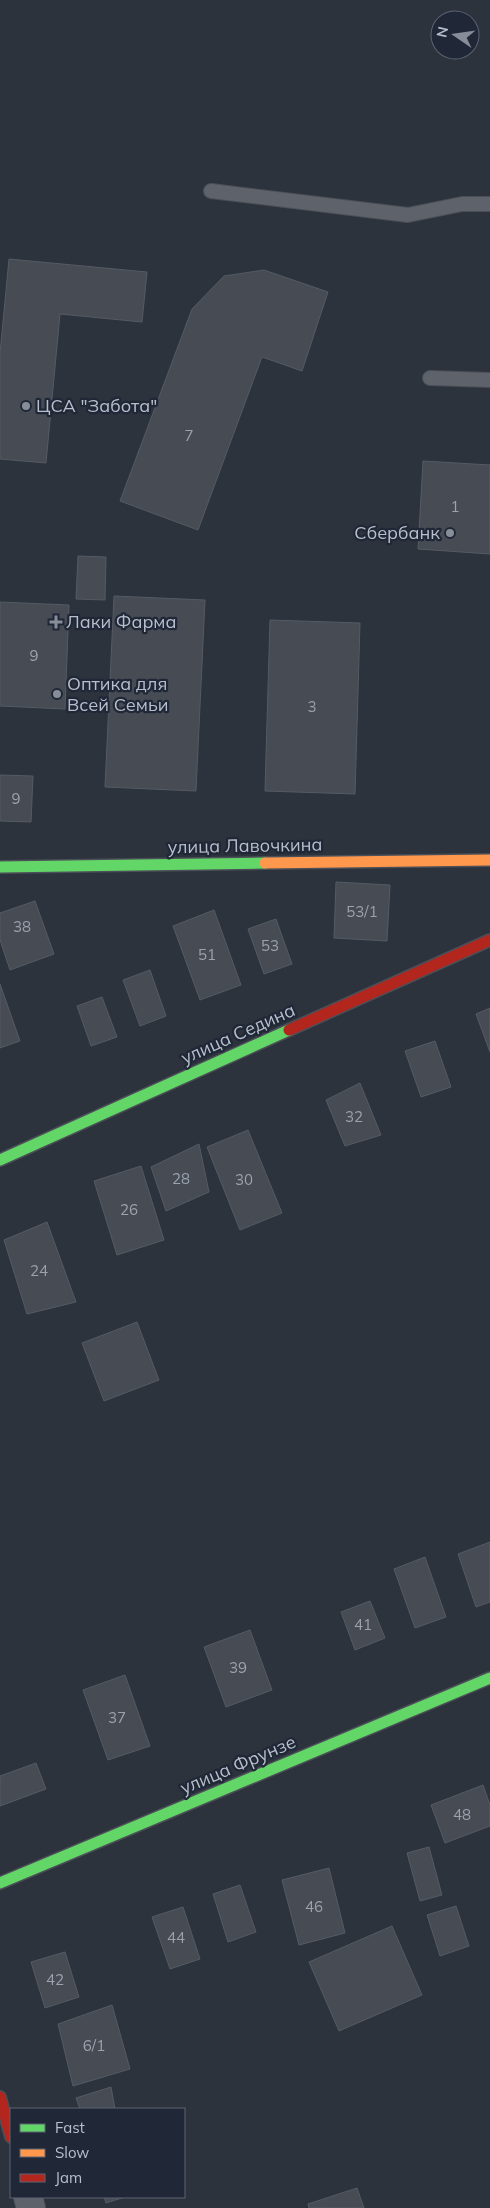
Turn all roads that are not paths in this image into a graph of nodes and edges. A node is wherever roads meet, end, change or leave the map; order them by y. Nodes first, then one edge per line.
1 (211, 191) dead end
2 (490, 204) edge
3 (430, 378) dead end
4 (490, 380) edge
5 (490, 860) edge
6 (0, 867) edge
7 (490, 940) edge
8 (0, 1160) edge
9 (490, 1678) edge
10 (0, 1883) edge
11 (0, 2097) edge
12 (10, 2133) edge

1 - 2 lane
3 - 4 lane
5 - 6 street, улица Лавочкина
7 - 8 street, улица Седина
9 - 10 street, улица Фрунзе
11 - 12 street

